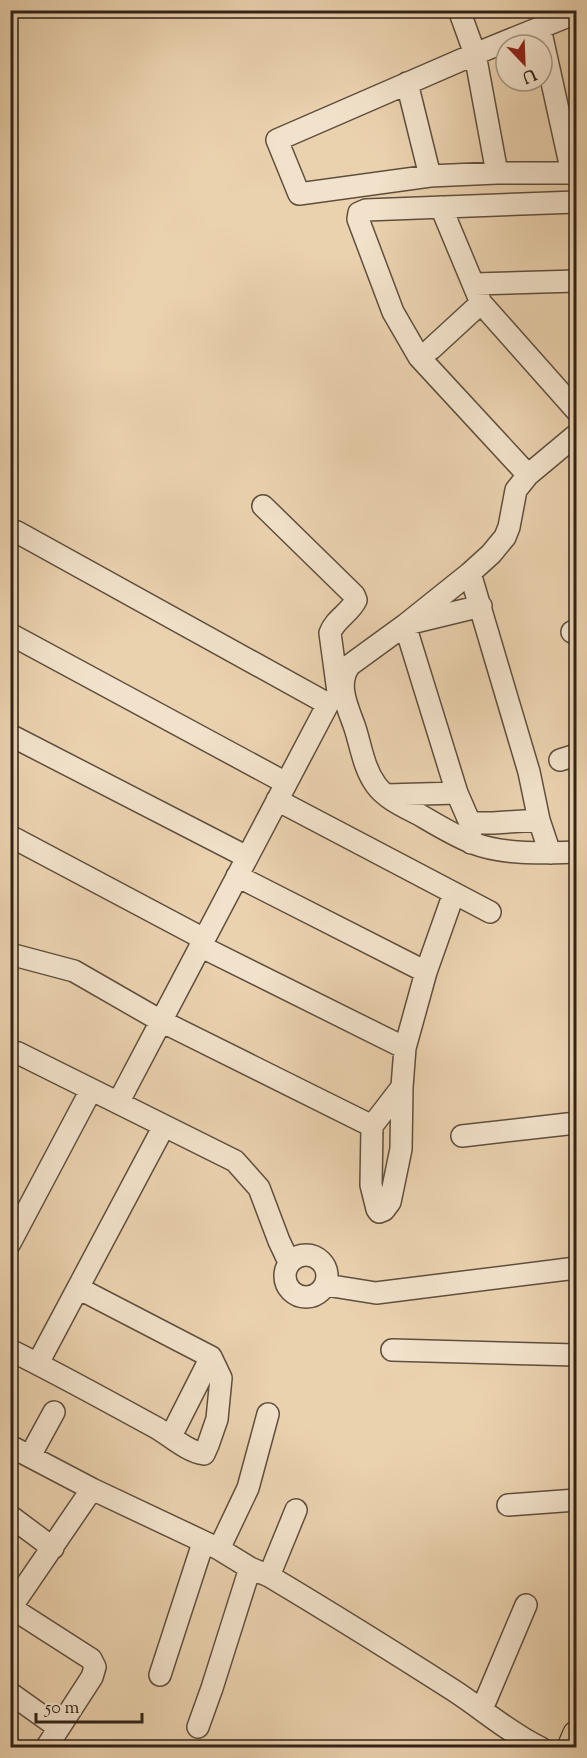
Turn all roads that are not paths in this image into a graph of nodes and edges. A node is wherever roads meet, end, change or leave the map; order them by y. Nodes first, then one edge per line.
1 (459, 10) edge
2 (576, 13) edge
3 (540, 28) junction
4 (475, 54) junction
5 (406, 83) junction
6 (497, 172) junction
7 (574, 173) edge
8 (430, 176) junction
9 (576, 202) edge
10 (441, 207) junction
11 (576, 281) edge
12 (478, 293) junction
13 (431, 349) dead end
14 (576, 410) edge
15 (576, 435) edge
16 (528, 475) junction
17 (263, 506) dead end
18 (10, 531) edge
19 (470, 573) junction
20 (481, 606) junction
21 (405, 625) junction
22 (10, 634) edge
23 (348, 707) junction
24 (10, 735) edge
25 (282, 792) junction
26 (457, 793) junction
27 (386, 795) junction
28 (539, 820) junction
29 (471, 833) junction
30 (10, 836) edge
31 (576, 852) edge
32 (10, 854) edge
33 (550, 854) junction
34 (247, 857) junction
35 (58, 862) junction
36 (237, 876) junction
37 (454, 893) junction
38 (490, 912) dead end
39 (202, 943) junction
40 (10, 954) edge
41 (426, 972) junction
42 (161, 1021) junction
43 (405, 1048) junction
44 (13, 1057) edge
45 (402, 1087) junction
46 (91, 1090) junction
47 (118, 1103) junction
48 (576, 1123) edge
49 (164, 1126) junction
50 (372, 1126) junction
51 (462, 1136) dead end
52 (10, 1244) edge
53 (289, 1262) junction
54 (576, 1268) edge
55 (326, 1285) junction
56 (78, 1288) junction
57 (10, 1350) edge
58 (392, 1350) dead end
59 (576, 1355) edge
60 (211, 1357) junction
61 (38, 1363) junction
62 (54, 1412) dead end
63 (268, 1414) dead end
64 (171, 1436) junction
65 (10, 1446) edge
66 (30, 1456) junction
67 (92, 1489) junction
68 (576, 1500) edge
69 (508, 1505) dead end
70 (296, 1510) dead end
71 (10, 1515) edge
72 (211, 1546) junction
73 (53, 1548) junction
74 (259, 1572) junction
75 (526, 1605) dead end
76 (11, 1608) edge
77 (159, 1675) dead end
78 (10, 1693) edge
79 (482, 1709) junction
80 (198, 1727) dead end
81 (59, 1728) junction
82 (576, 1734) edge
83 (46, 1748) edge
84 (541, 1748) edge
85 (570, 1748) edge

1 - 4 street
2 - 3 street
3 - 4 street
3 - 7 street
4 - 5 street
4 - 6 street
5 - 8 street
5 - 8 street
6 - 7 street
6 - 8 street
9 - 10 street
10 - 12 street
10 - 16 street
11 - 12 street
12 - 13 street
12 - 14 street
15 - 16 street
16 - 19 street
17 - 23 street
18 - 25 street
19 - 20 street
19 - 21 street
20 - 21 street
20 - 28 street
21 - 23 street
21 - 26 street
22 - 25 street
23 - 27 street
24 - 34 street
25 - 34 street
25 - 37 street
26 - 27 street
26 - 29 street
27 - 29 street
28 - 29 street
28 - 33 street
29 - 33 street
30 - 35 street
31 - 33 street
32 - 35 street
34 - 36 street
35 - 39 street
36 - 39 street
36 - 41 street
37 - 38 street
37 - 41 street
39 - 42 street
39 - 43 street
40 - 42 street
41 - 43 street
42 - 47 street
42 - 50 street
43 - 45 street
44 - 46 street
45 - 50 street
45 - 50 street
46 - 47 street
46 - 52 street
47 - 49 street
48 - 51 street
49 - 53 street
49 - 56 street
53 - 55 street
53 - 55 street
54 - 55 street
56 - 60 street
56 - 61 street
57 - 61 street
58 - 59 street
60 - 64 street
60 - 64 street
61 - 64 street
62 - 66 street
63 - 72 street
65 - 66 street
66 - 67 street
67 - 72 street
67 - 73 street
68 - 69 street
70 - 74 street
71 - 73 street
72 - 74 street
72 - 77 street
73 - 76 street
74 - 79 street
74 - 80 street
75 - 79 street
76 - 81 street
78 - 81 street
79 - 84 street
81 - 83 street
82 - 85 main road

